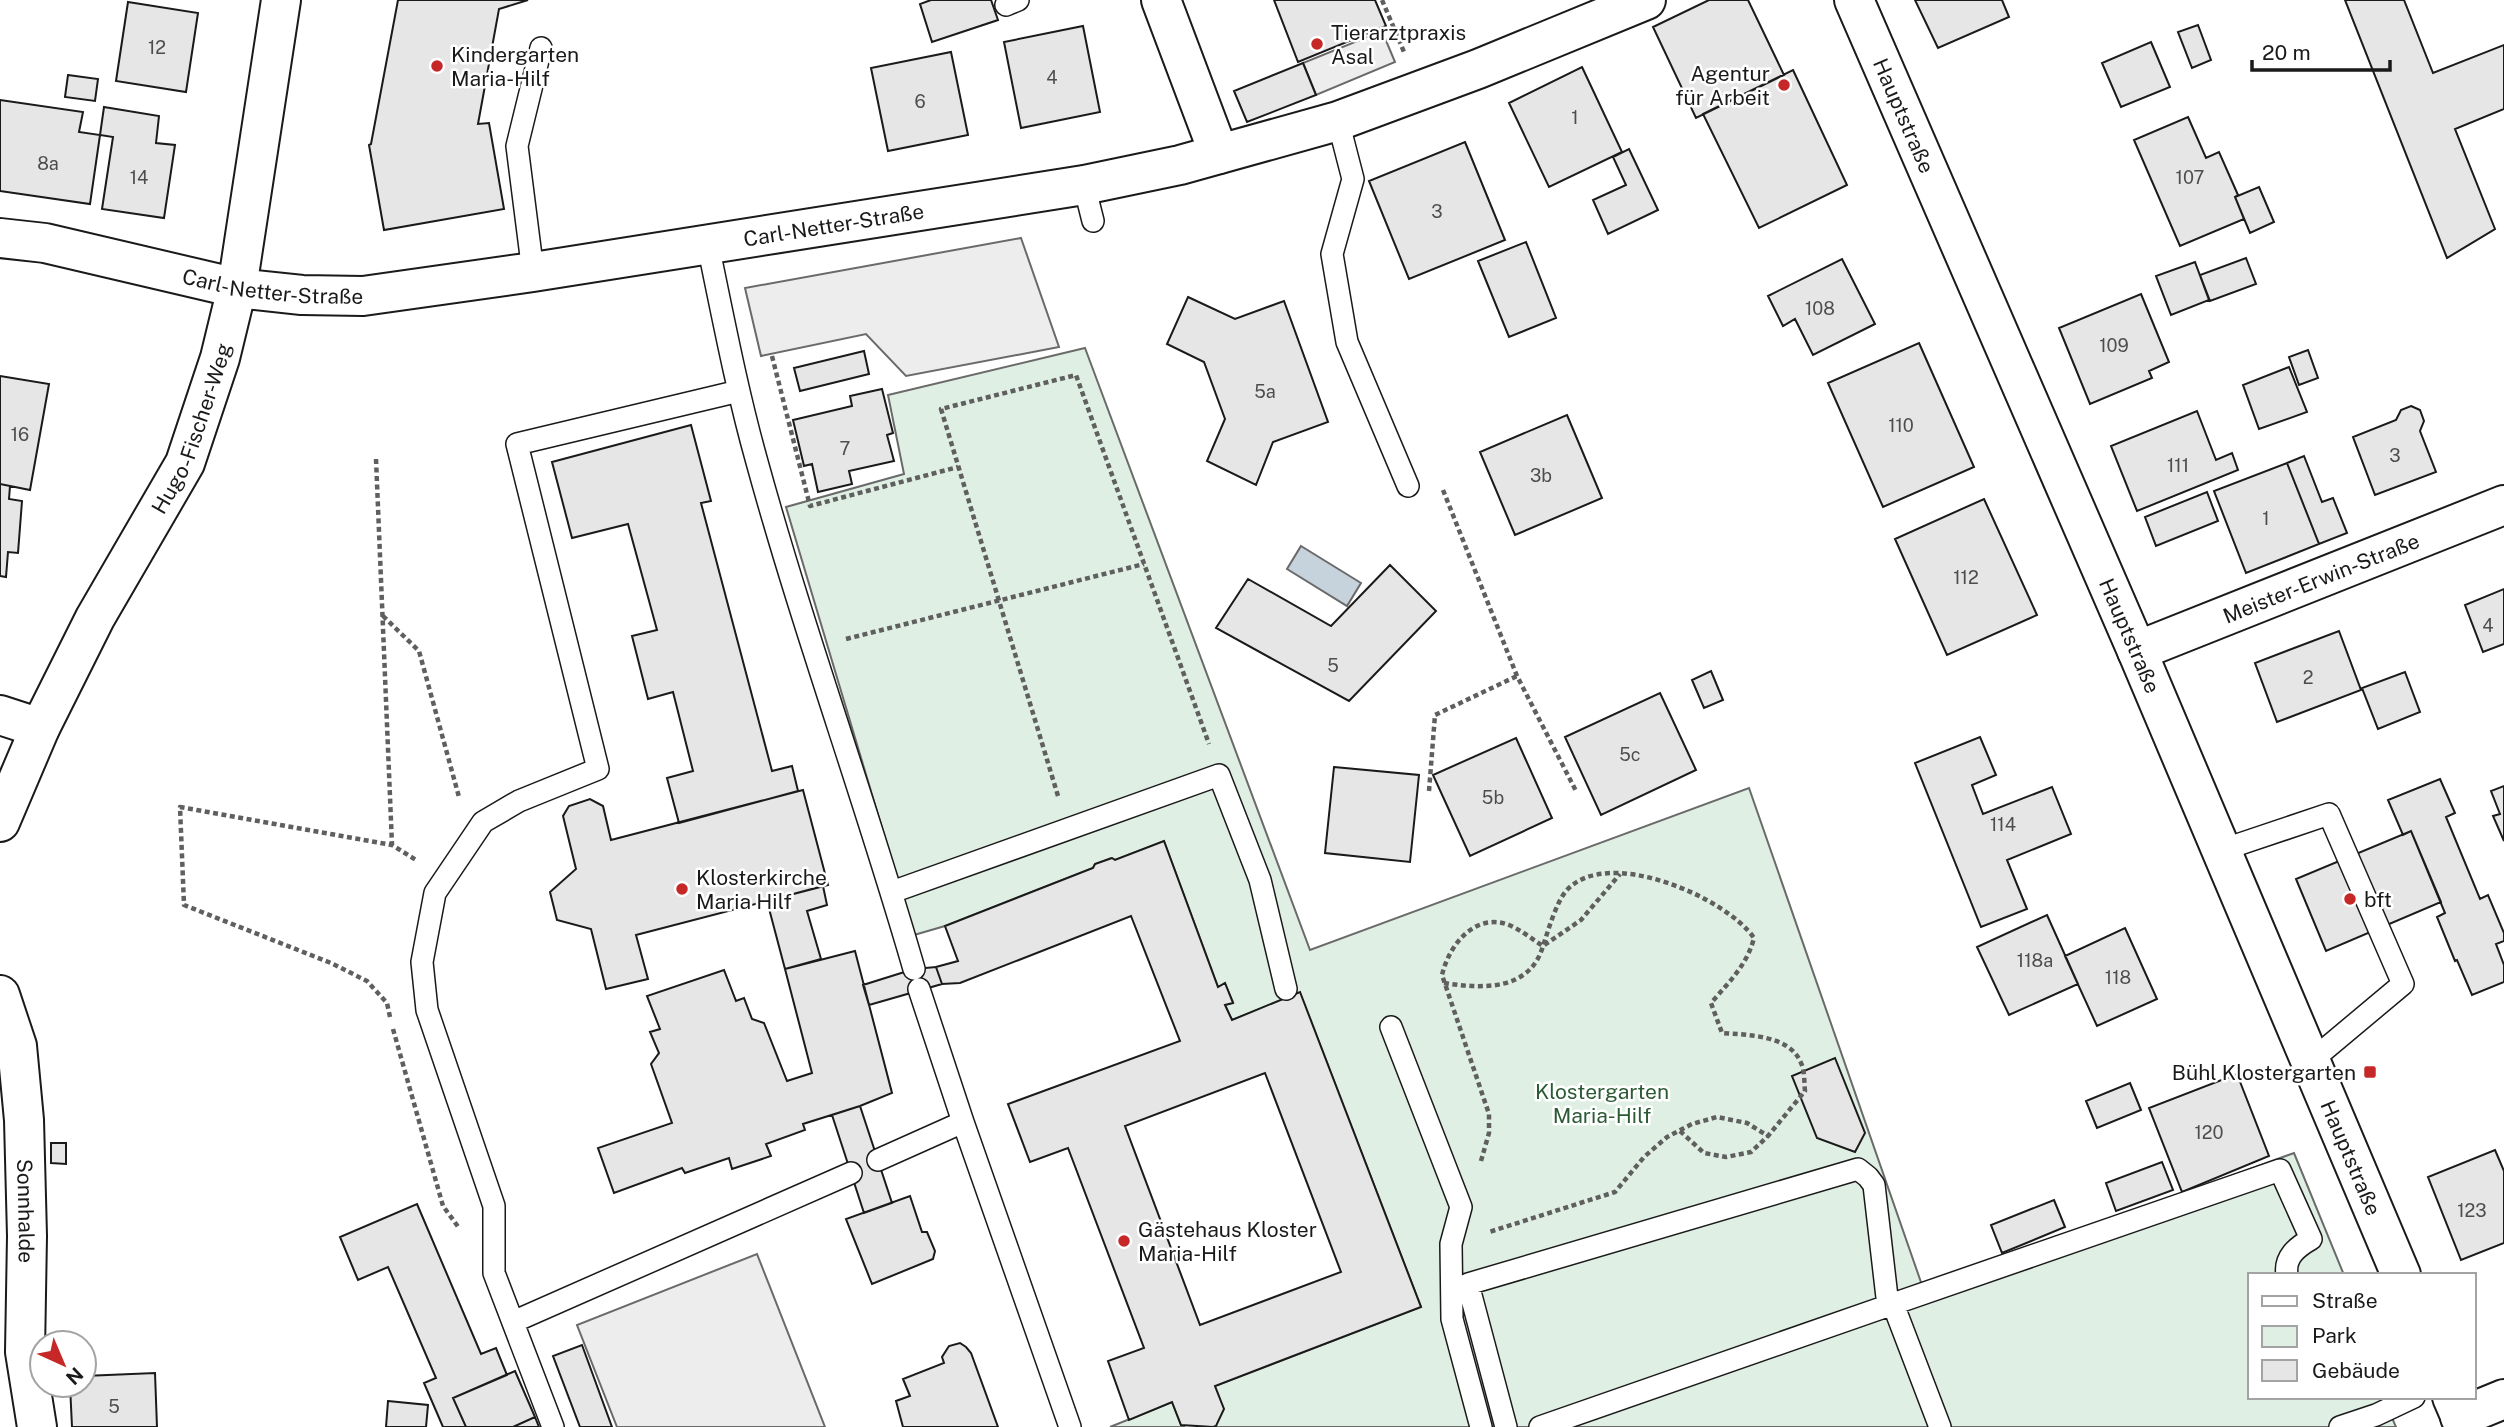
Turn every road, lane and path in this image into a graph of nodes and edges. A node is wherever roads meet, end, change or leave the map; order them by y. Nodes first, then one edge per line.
1 (281, 0) edge
2 (1160, 0) edge
3 (1382, 0) edge
4 (1646, 0) edge
5 (1854, 0) edge
6 (541, 48) dead end
7 (1422, 91) junction
8 (1338, 121) junction
9 (1219, 154) junction
10 (0, 238) edge
11 (708, 245) junction
12 (533, 272) junction
13 (237, 288) junction
14 (772, 356) dead end
15 (739, 391) junction
16 (376, 459) dead end
17 (958, 467) junction
18 (1408, 485) dead end
19 (1441, 485) dead end
20 (2504, 505) edge
21 (1144, 564) junction
22 (999, 602) junction
23 (382, 616) junction
24 (811, 648) junction
25 (2137, 651) junction
26 (1517, 676) junction
27 (0, 715) edge
28 (40, 728) junction
29 (1219, 775) junction
30 (1429, 791) dead end
31 (1576, 791) dead end
32 (0, 822) edge
33 (1068, 828) junction
34 (471, 839) junction
35 (392, 845) junction
36 (2222, 850) junction
37 (1620, 874) junction
38 (445, 879) junction
39 (892, 892) junction
40 (1542, 946) junction
41 (1444, 983) junction
42 (1286, 989) dead end
43 (0, 995) edge
44 (1391, 1027) dead end
45 (2311, 1061) junction
46 (963, 1122) junction
47 (1679, 1130) junction
48 (1768, 1136) junction
49 (878, 1160) dead end
50 (851, 1173) dead end
51 (1461, 1208) junction
52 (1451, 1244) junction
53 (494, 1273) junction
54 (2287, 1273) edge
55 (2400, 1273) edge
56 (1891, 1305) junction
57 (513, 1322) junction
58 (2409, 1399) edge
59 (2504, 1399) edge
60 (2375, 1413) edge
61 (2459, 1414) edge
62 (37, 1427) edge
63 (553, 1427) edge
64 (1070, 1427) edge
65 (1481, 1427) edge
66 (1506, 1427) edge
67 (1540, 1427) edge
68 (1940, 1427) edge
69 (2340, 1427) edge

1 - 13 street, Hugo-Fischer-Weg
2 - 9 street
3 - 7 path
4 - 7 street, Carl-Netter-Straße
5 - 25 street, Hauptstraße
6 - 12 lane
7 - 8 street, Carl-Netter-Straße
8 - 9 street, Carl-Netter-Straße
8 - 18 lane
9 - 11 street, Carl-Netter-Straße
10 - 13 street, Carl-Netter-Straße
11 - 12 street, Carl-Netter-Straße
11 - 15 lane
12 - 13 street, Carl-Netter-Straße
13 - 28 street, Hugo-Fischer-Weg
14 - 17 path
15 - 24 lane
15 - 34 lane
16 - 23 path
17 - 21 path
17 - 22 path
19 - 26 path
20 - 25 street, Meister-Erwin-Straße
21 - 22 path
21 - 29 path
22 - 24 path
22 - 33 path
23 - 34 path
23 - 35 path
24 - 39 lane
25 - 36 street, Hauptstraße
26 - 30 path
26 - 31 path
27 - 28 street
28 - 32 street, Hugo-Fischer-Weg
29 - 33 lane
29 - 42 lane
33 - 39 lane
34 - 38 lane
35 - 38 path
35 - 53 path
36 - 45 street, Hauptstraße
36 - 45 lane
37 - 40 path
37 - 40 path
37 - 48 path
38 - 53 lane
39 - 46 lane
40 - 41 path
40 - 41 path
41 - 51 path
43 - 62 street, Sonnhalde
44 - 51 lane
45 - 55 street, Hauptstraße
46 - 49 lane
46 - 64 lane
47 - 48 path
47 - 48 path
47 - 52 path
50 - 57 lane
51 - 52 lane
52 - 65 lane
53 - 57 lane
54 - 56 lane
56 - 66 lane
56 - 67 lane
56 - 68 lane
57 - 63 lane
58 - 60 lane
59 - 61 street
60 - 69 lane

